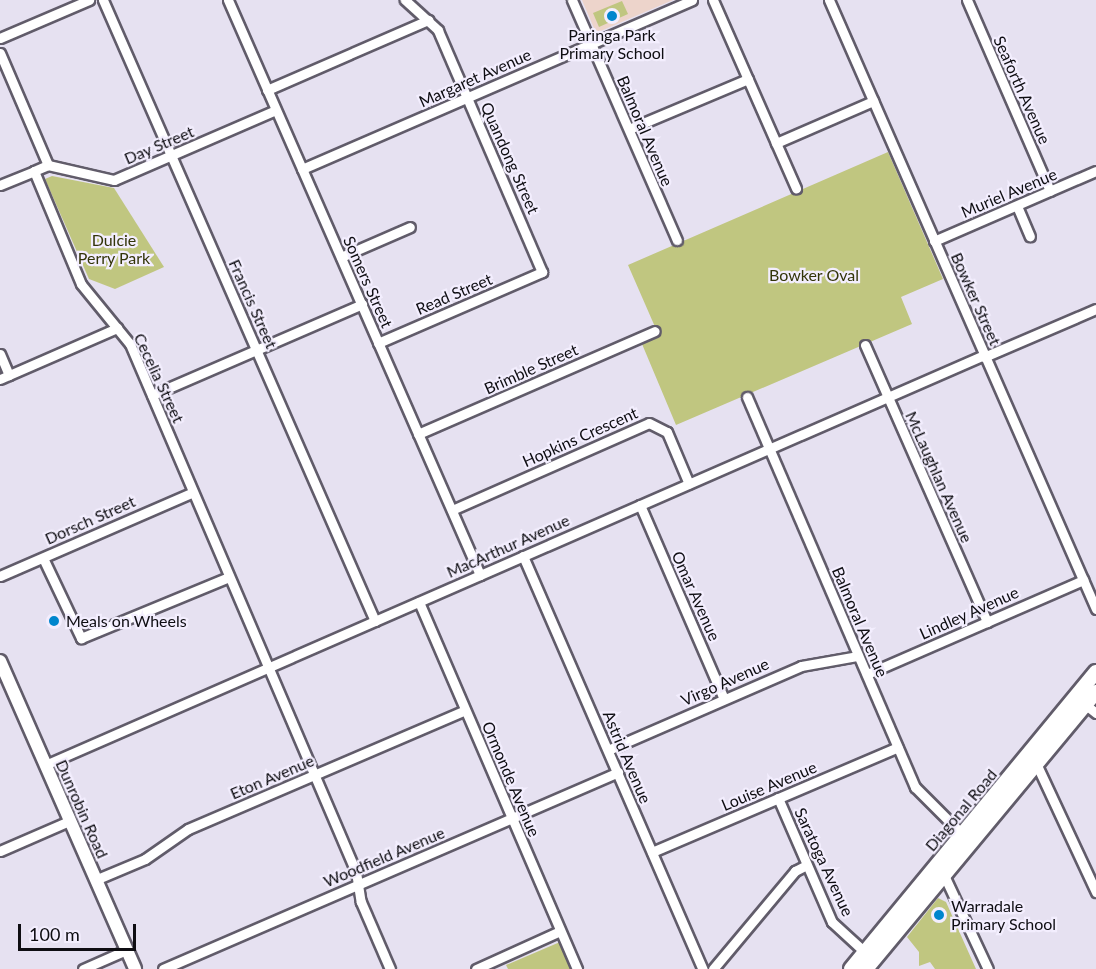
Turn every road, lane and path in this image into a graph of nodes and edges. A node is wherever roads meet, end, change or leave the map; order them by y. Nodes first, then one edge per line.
1 (89, 0) edge
2 (103, 0) edge
3 (228, 0) edge
4 (405, 0) edge
5 (572, 0) edge
6 (692, 0) edge
7 (713, 0) edge
8 (829, 0) edge
9 (966, 0) edge
10 (428, 20) junction
11 (0, 38) edge
12 (591, 43) junction
13 (0, 53) edge
14 (748, 79) junction
15 (267, 90) junction
16 (466, 98) junction
17 (873, 101) junction
18 (276, 110) junction
19 (629, 129) junction
20 (776, 143) junction
21 (172, 156) junction
22 (48, 165) junction
23 (302, 169) junction
24 (34, 171) junction
25 (1096, 171) edge
26 (0, 185) edge
27 (796, 188) dead end
28 (1050, 191) junction
29 (1017, 206) junction
30 (410, 227) dead end
31 (1030, 236) dead end
32 (677, 240) dead end
33 (934, 242) junction
34 (341, 257) junction
35 (542, 272) joint
36 (362, 304) junction
37 (1096, 309) edge
38 (117, 328) junction
39 (655, 331) dead end
40 (378, 343) junction
41 (865, 345) dead end
42 (257, 350) junction
43 (0, 354) edge
44 (984, 356) junction
45 (5, 377) edge
46 (152, 395) junction
47 (747, 397) dead end
48 (887, 397) junction
49 (418, 434) junction
50 (769, 449) junction
51 (689, 484) junction
52 (193, 492) junction
53 (640, 505) junction
54 (452, 510) junction
55 (523, 556) junction
56 (43, 558) junction
57 (480, 575) junction
58 (0, 576) edge
59 (229, 577) junction
60 (1083, 580) junction
61 (419, 602) junction
62 (1096, 609) edge
63 (375, 621) junction
64 (987, 622) junction
65 (858, 656) junction
66 (1, 667) edge
67 (268, 668) junction
68 (1096, 672) edge
69 (867, 674) junction
70 (1096, 692) edge
71 (724, 699) junction
72 (1086, 705) edge
73 (465, 710) junction
74 (898, 747) junction
75 (608, 750) junction
76 (1033, 758) junction
77 (45, 765) junction
78 (618, 772) junction
79 (314, 775) junction
80 (778, 798) junction
81 (512, 818) junction
82 (69, 821) junction
83 (967, 838) junction
84 (0, 851) edge
85 (652, 852) junction
86 (807, 865) junction
87 (941, 870) junction
88 (95, 880) junction
89 (358, 884) junction
90 (1096, 892) edge
91 (560, 931) junction
92 (126, 950) junction
93 (868, 960) edge
94 (83, 969) edge
95 (135, 969) edge
96 (163, 969) edge
97 (390, 969) edge
98 (476, 969) edge
99 (577, 969) edge
100 (703, 969) edge
101 (713, 969) edge
102 (851, 969) edge
103 (988, 969) edge

1 - 11 street
2 - 21 street, Francis Street
3 - 15 street, Somers Street
4 - 10 street, Quandong Street
5 - 12 street, Balmoral Avenue
6 - 12 street, Margaret Avenue
7 - 14 street
8 - 17 street, Bowker Street
9 - 28 street, Seaforth Avenue
10 - 15 street
10 - 16 street, Quandong Street
12 - 16 street, Margaret Avenue
12 - 19 street, Balmoral Avenue
13 - 22 street
14 - 19 street
14 - 20 street
15 - 18 street, Somers Street
16 - 23 street, Margaret Avenue
16 - 35 street, Quandong Street
17 - 20 street
17 - 33 street, Bowker Street
18 - 21 street, Day Street
18 - 23 street, Somers Street
19 - 32 street, Balmoral Avenue
20 - 27 street
21 - 22 street, Day Street
21 - 42 street, Francis Street
22 - 24 street
23 - 34 street, Somers Street
24 - 26 street
24 - 38 street, Cecelia Street
25 - 28 street, Muriel Avenue
28 - 29 street, Muriel Avenue
29 - 31 street
29 - 33 street, Muriel Avenue
30 - 34 street
33 - 44 street, Bowker Street
34 - 36 street, Somers Street
35 - 40 street, Read Street
36 - 40 street, Somers Street
36 - 42 street
37 - 44 street, MacArthur Avenue
38 - 45 street
38 - 46 street, Cecelia Street
39 - 49 street, Brimble Street
40 - 49 street, Somers Street
41 - 48 street, McLaughlan Avenue
42 - 46 street
42 - 63 street, Francis Street
43 - 45 street
44 - 48 street, MacArthur Avenue
44 - 60 street, Bowker Street
46 - 52 street, Cecelia Street
47 - 50 street, Balmoral Avenue
48 - 50 street, MacArthur Avenue
48 - 64 street, McLaughlan Avenue
49 - 54 street, Somers Street
50 - 51 street, MacArthur Avenue
50 - 65 street, Balmoral Avenue
51 - 53 street, MacArthur Avenue
51 - 54 street, Hopkins Crescent
52 - 56 street, Dorsch Street
52 - 59 street, Cecelia Street
53 - 55 street, MacArthur Avenue
53 - 71 street, Omar Avenue
54 - 57 street, Somers Street
55 - 57 street, MacArthur Avenue
55 - 75 street, Astrid Avenue
56 - 58 street, Dorsch Street
56 - 59 street
57 - 61 street, MacArthur Avenue
59 - 67 street, Cecelia Street
60 - 62 street, Bowker Street
60 - 64 street, Lindley Avenue
61 - 63 street, MacArthur Avenue
61 - 73 street, Ormonde Avenue
63 - 67 street, MacArthur Avenue
64 - 69 street, Lindley Avenue
65 - 69 street, Balmoral Avenue
65 - 71 street, Virgo Avenue
66 - 77 street, Dunrobin Road
67 - 77 street, MacArthur Avenue
67 - 79 street, Cecelia Street
68 - 72 main road, Diagonal Road
69 - 74 street, Balmoral Avenue
70 - 72 main road, Diagonal Road
71 - 75 street, Virgo Avenue
72 - 76 main road, Diagonal Road
73 - 79 street, Eton Avenue
73 - 81 street, Ormonde Avenue
74 - 80 street, Louise Avenue
74 - 83 street, Balmoral Avenue
75 - 78 street, Astrid Avenue
76 - 83 main road, Diagonal Road
76 - 90 street
77 - 82 street, Dunrobin Road
78 - 81 street, Woodfield Avenue
78 - 85 street, Astrid Avenue
79 - 88 street, Eton Avenue
79 - 89 street, Cecelia Street
80 - 85 street, Louise Avenue
80 - 86 street, Saratoga Avenue
81 - 89 street, Woodfield Avenue
81 - 91 street, Ormonde Avenue
82 - 84 street
82 - 88 street, Dunrobin Road
83 - 87 main road, Diagonal Road
85 - 100 street, Astrid Avenue
86 - 93 street, Saratoga Avenue
86 - 101 street
87 - 93 main road, Diagonal Road
87 - 103 street
88 - 92 street, Dunrobin Road
89 - 96 street, Woodfield Avenue
89 - 97 street, Cecelia Street
91 - 98 street
91 - 99 street, Ormonde Avenue
92 - 94 street
92 - 95 street, Dunrobin Road
93 - 102 main road, Diagonal Road

